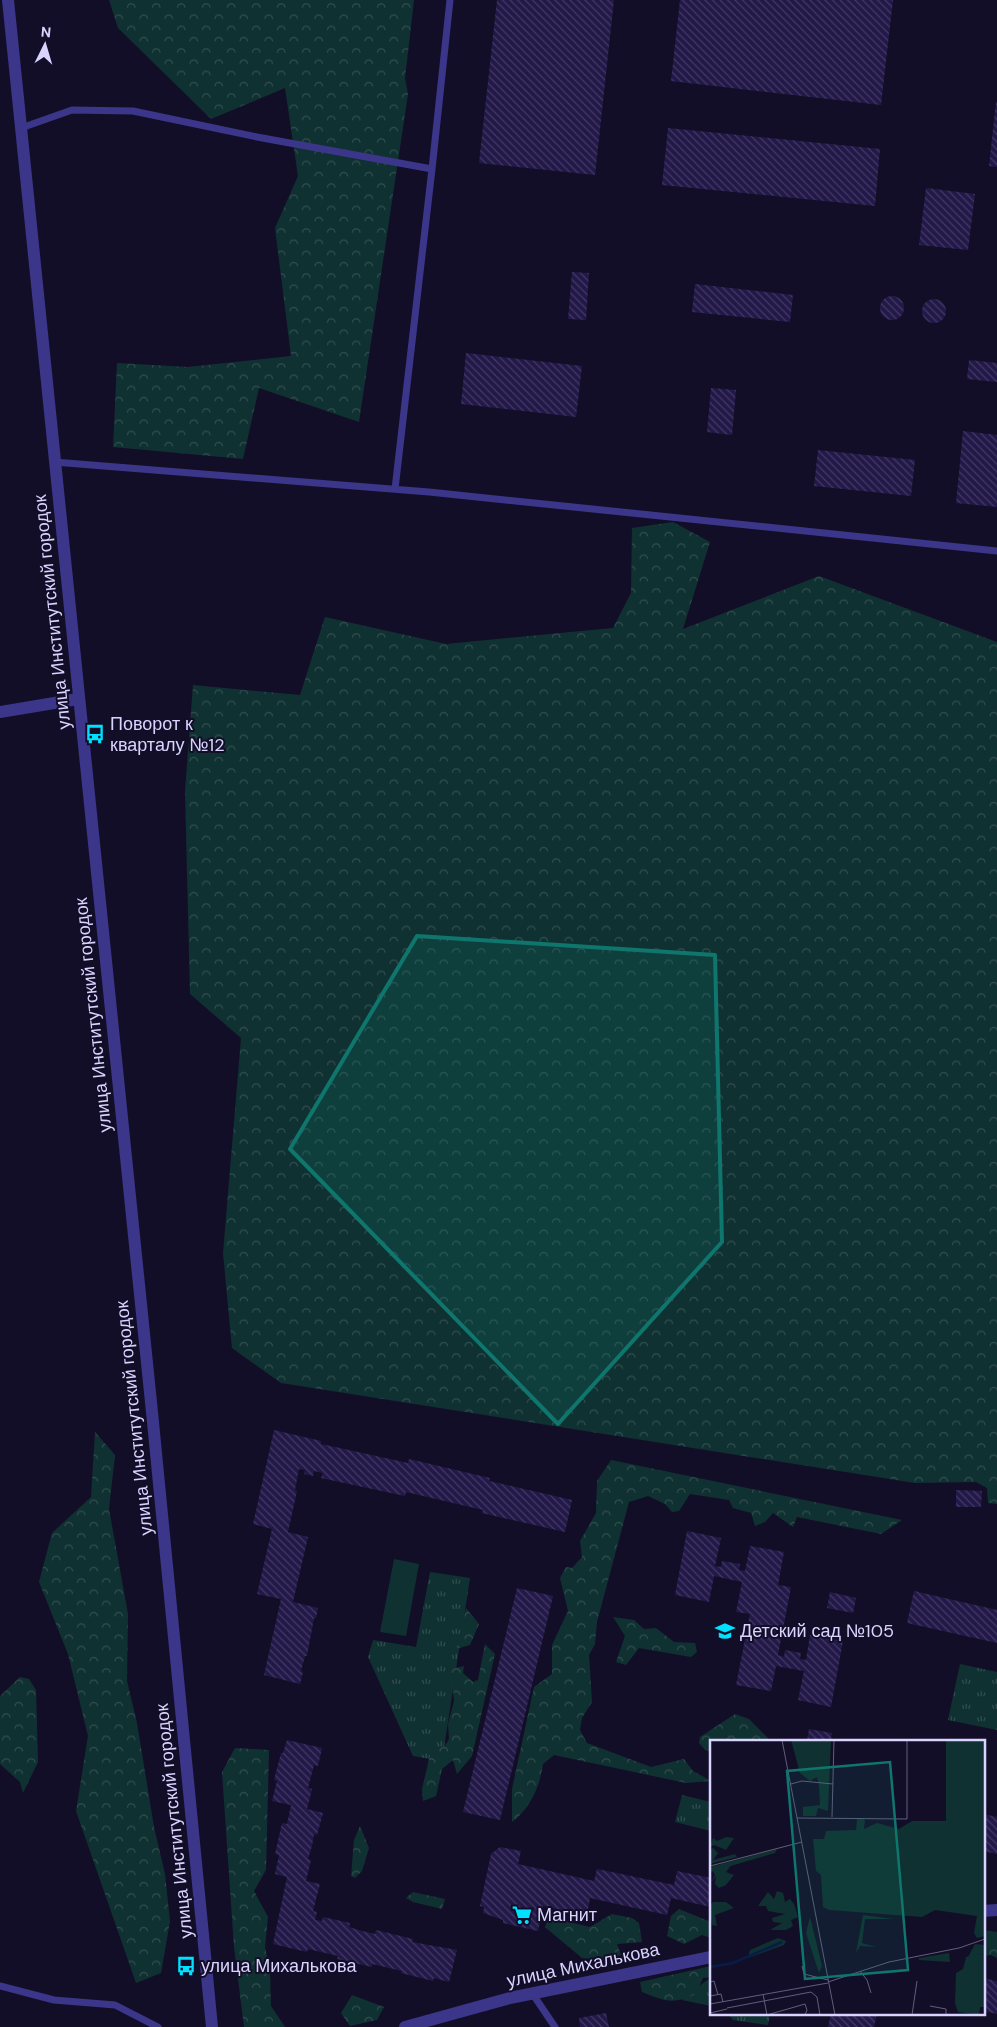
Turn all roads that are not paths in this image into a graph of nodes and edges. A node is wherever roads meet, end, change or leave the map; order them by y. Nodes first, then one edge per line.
1 (8, 0) edge
2 (450, 0) edge
3 (21, 128) junction
4 (432, 169) junction
5 (54, 462) junction
6 (395, 489) junction
7 (997, 551) edge
8 (78, 700) junction
9 (0, 712) edge
10 (997, 1910) edge
11 (984, 1911) edge
12 (710, 1957) edge
13 (0, 1986) edge
14 (532, 1993) junction
15 (158, 2027) edge
16 (212, 2027) edge
17 (405, 2027) edge
18 (555, 2027) edge

1 - 3 street, улица Институтский городок
2 - 4 lane
3 - 4 lane
3 - 5 street, улица Институтский городок
4 - 6 lane
5 - 6 lane
5 - 8 street, улица Институтский городок
6 - 7 lane
8 - 9 street
8 - 16 street, улица Институтский городок
10 - 11 street
12 - 14 street, улица Михалькова
13 - 15 lane
14 - 17 street, улица Михалькова
14 - 18 lane

